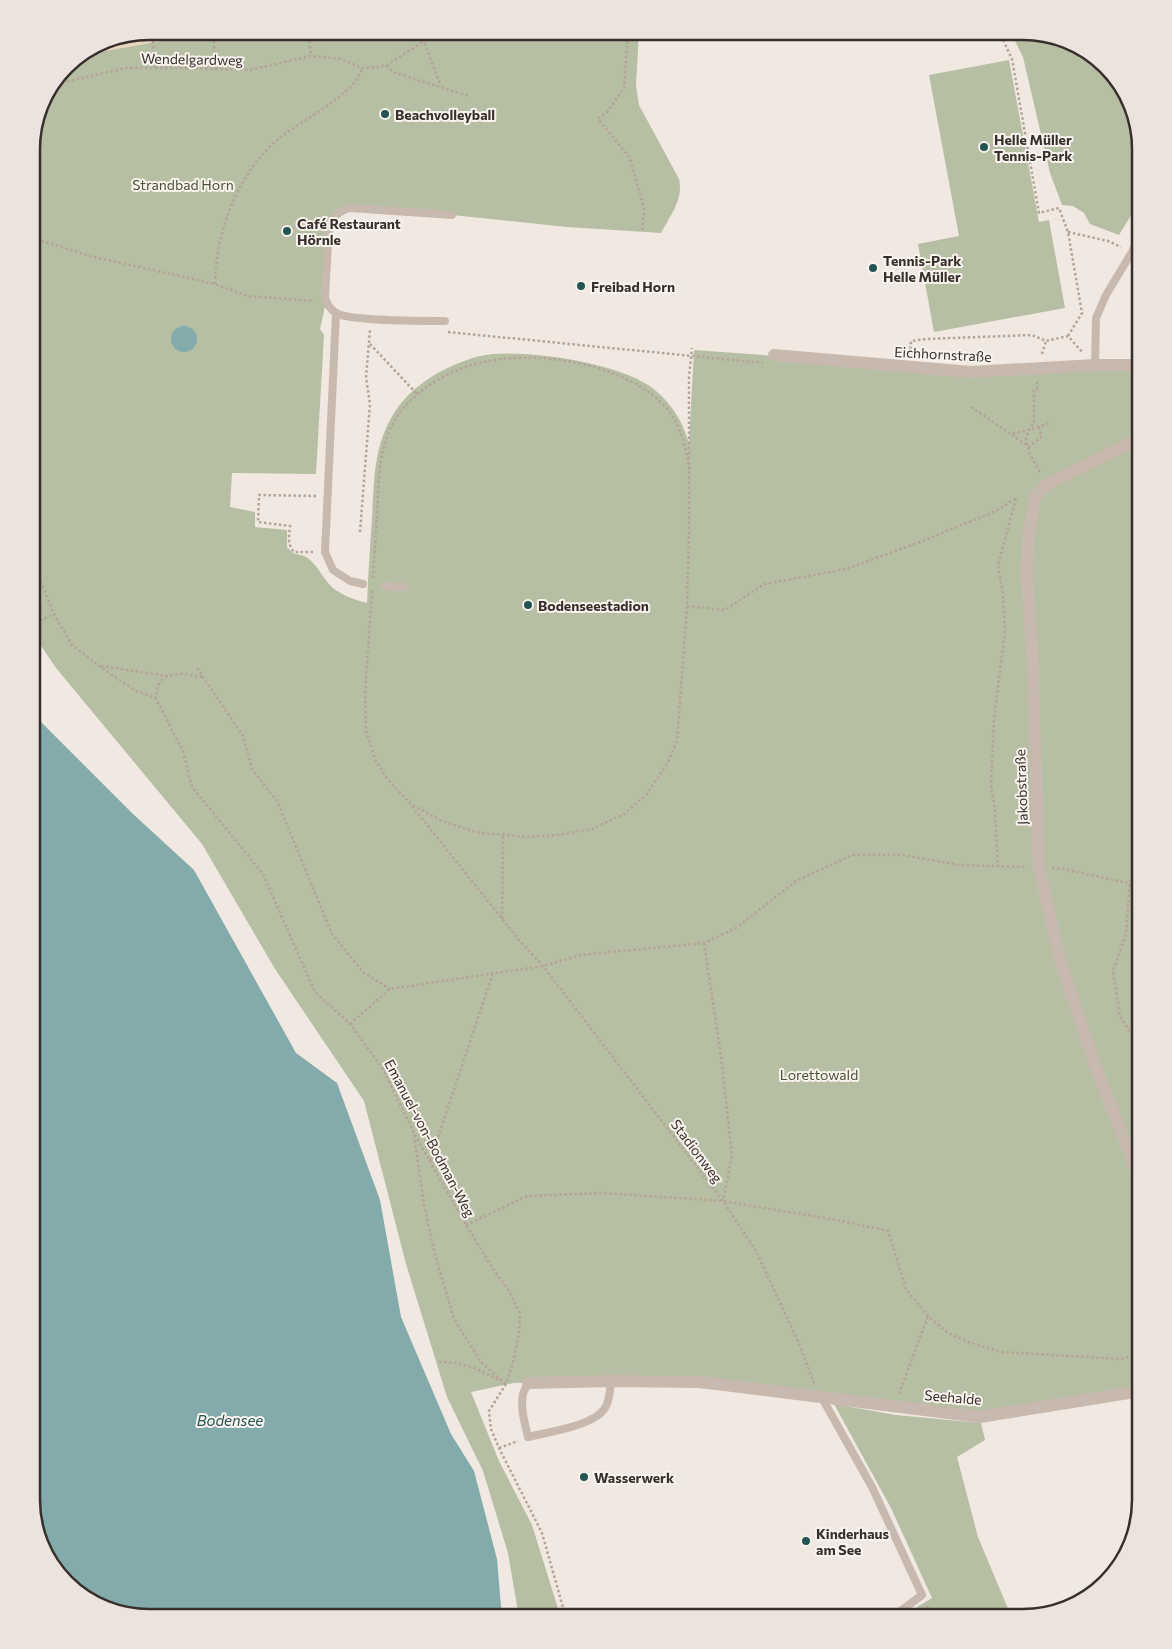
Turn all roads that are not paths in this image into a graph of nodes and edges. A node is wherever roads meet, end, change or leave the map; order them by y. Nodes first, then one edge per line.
1 (452, 215) dead end
2 (1132, 252) edge
3 (336, 313) junction
4 (445, 321) dead end
5 (769, 359) road end
6 (1095, 365) junction
7 (1132, 365) edge
8 (1132, 442) edge
9 (363, 584) dead end
10 (385, 586) dead end
11 (404, 587) dead end
12 (1132, 1159) edge
13 (612, 1381) junction
14 (528, 1383) joint
15 (1132, 1392) edge
16 (822, 1398) junction
17 (903, 1609) edge

1 - 3 lane
2 - 6 lane
3 - 4 lane
3 - 9 lane
5 - 6 street, Eichhornstraße
6 - 7 street, Eichhornstraße
8 - 12 street, Jakobstraße
10 - 11 lane
13 - 14 street, Seehalde
13 - 14 lane
13 - 16 street, Seehalde
15 - 16 street, Seehalde
16 - 17 lane

